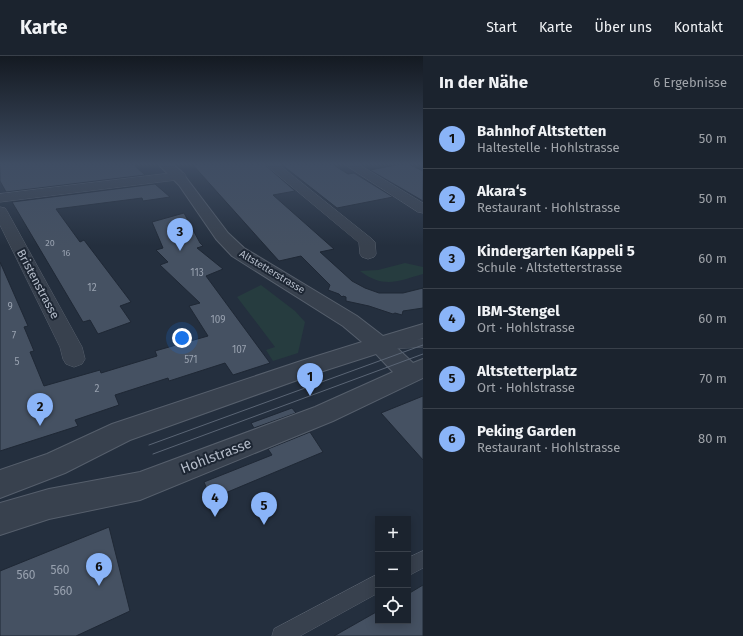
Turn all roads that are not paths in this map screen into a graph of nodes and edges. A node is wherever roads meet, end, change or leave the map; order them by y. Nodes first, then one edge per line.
1 (57, 191) edge
2 (191, 191) edge
3 (304, 191) edge
4 (395, 191) edge
5 (0, 198) edge
6 (423, 208) edge
7 (0, 211) edge
8 (368, 254) dead end
9 (423, 331) edge
10 (423, 343) edge
11 (380, 345) junction
12 (74, 359) dead end
13 (418, 367) edge
14 (0, 484) edge
15 (0, 520) edge
16 (423, 558) edge
17 (411, 565) edge
18 (375, 585) edge
19 (281, 636) edge

1 - 5 street
2 - 11 street, Altstetterstrasse
3 - 8 street
4 - 6 street
7 - 12 street, Bristenstrasse
9 - 11 street
10 - 11 lane
11 - 13 street, Altstetterstrasse
11 - 14 street
13 - 15 street, Hohlstrasse
16 - 17 lane
18 - 19 lane

